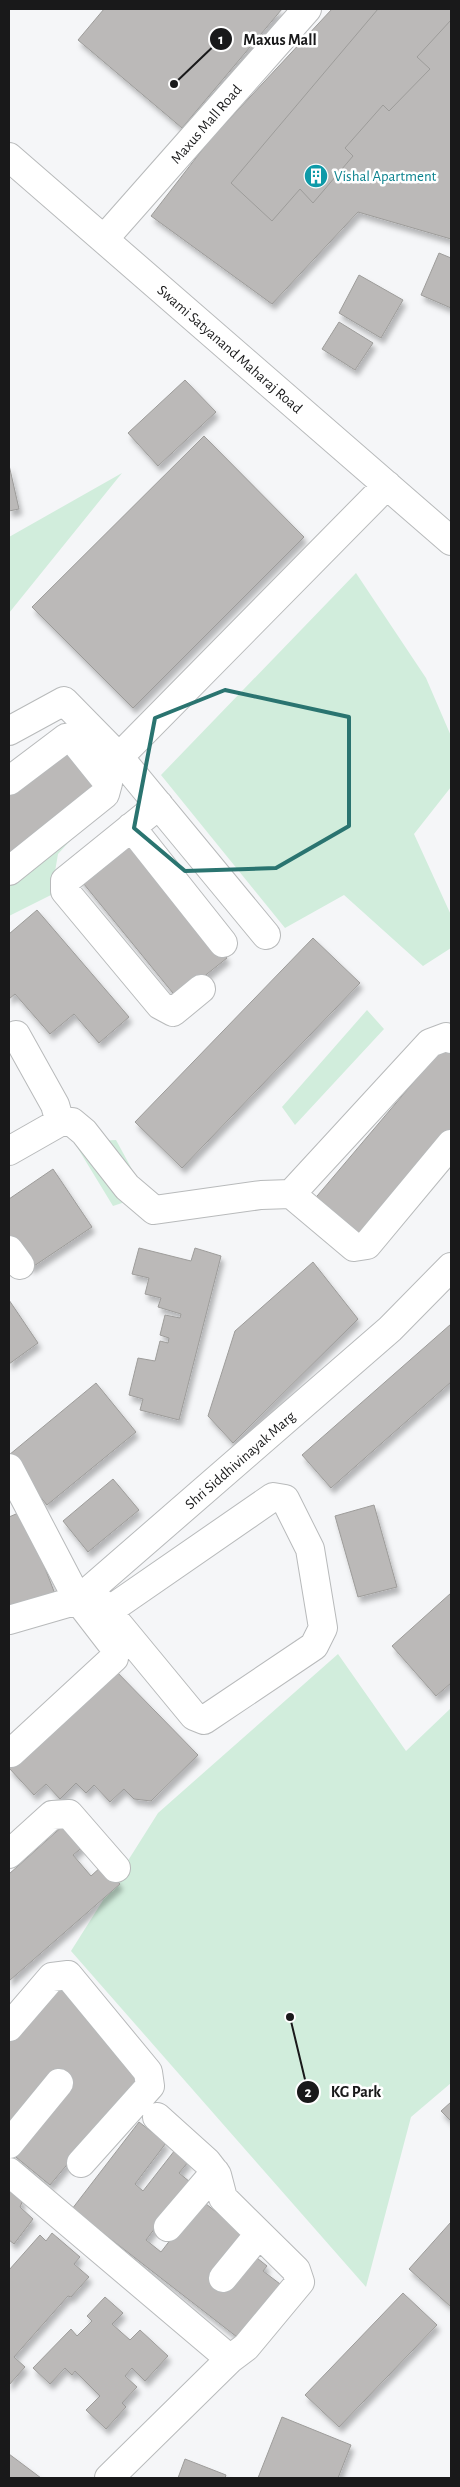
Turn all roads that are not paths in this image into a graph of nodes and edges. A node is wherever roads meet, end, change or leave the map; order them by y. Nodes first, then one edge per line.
1 (307, 9) edge
2 (9, 157) edge
3 (104, 239) junction
4 (387, 485) junction
5 (451, 541) edge
6 (9, 731) edge
7 (119, 757) junction
8 (9, 781) edge
9 (159, 805) junction
10 (132, 827) junction
11 (9, 871) edge
12 (266, 935) dead end
13 (223, 943) dead end
14 (201, 989) dead end
15 (16, 1035) dead end
16 (451, 1039) edge
17 (60, 1122) junction
18 (451, 1144) edge
19 (9, 1151) edge
20 (291, 1194) junction
21 (451, 1267) edge
22 (9, 1468) edge
23 (84, 1595) junction
24 (114, 1607) dead end
25 (9, 1620) edge
26 (12, 1753) dead end
27 (9, 1854) edge
28 (116, 1868) dead end
29 (9, 2027) edge
30 (59, 2084) dead end
31 (157, 2117) dead end
32 (9, 2144) edge
33 (81, 2163) dead end
34 (9, 2172) edge
35 (215, 2172) junction
36 (168, 2227) dead end
37 (259, 2234) junction
38 (223, 2278) dead end
39 (230, 2359) junction
40 (108, 2478) edge

1 - 3 street, Maxus Mall Road
2 - 3 street, Swami Satyanand Maharaj Road
3 - 4 street, Swami Satyanand Maharaj Road
4 - 5 street, Swami Satyanand Maharaj Road
4 - 7 street
6 - 7 street
7 - 9 street
8 - 11 street
9 - 10 street
9 - 12 street
10 - 13 street
10 - 14 street
15 - 17 street
16 - 20 street
17 - 19 street
17 - 20 street
18 - 20 street
21 - 23 street, Shri Siddhivinayak Marg
22 - 23 street
23 - 24 street
23 - 25 street, Shri Siddhivinayak Marg
23 - 26 street
27 - 28 street
29 - 33 street
30 - 32 street
31 - 35 street
34 - 39 street
35 - 36 street
35 - 37 street
37 - 38 street
37 - 39 street
39 - 40 street

